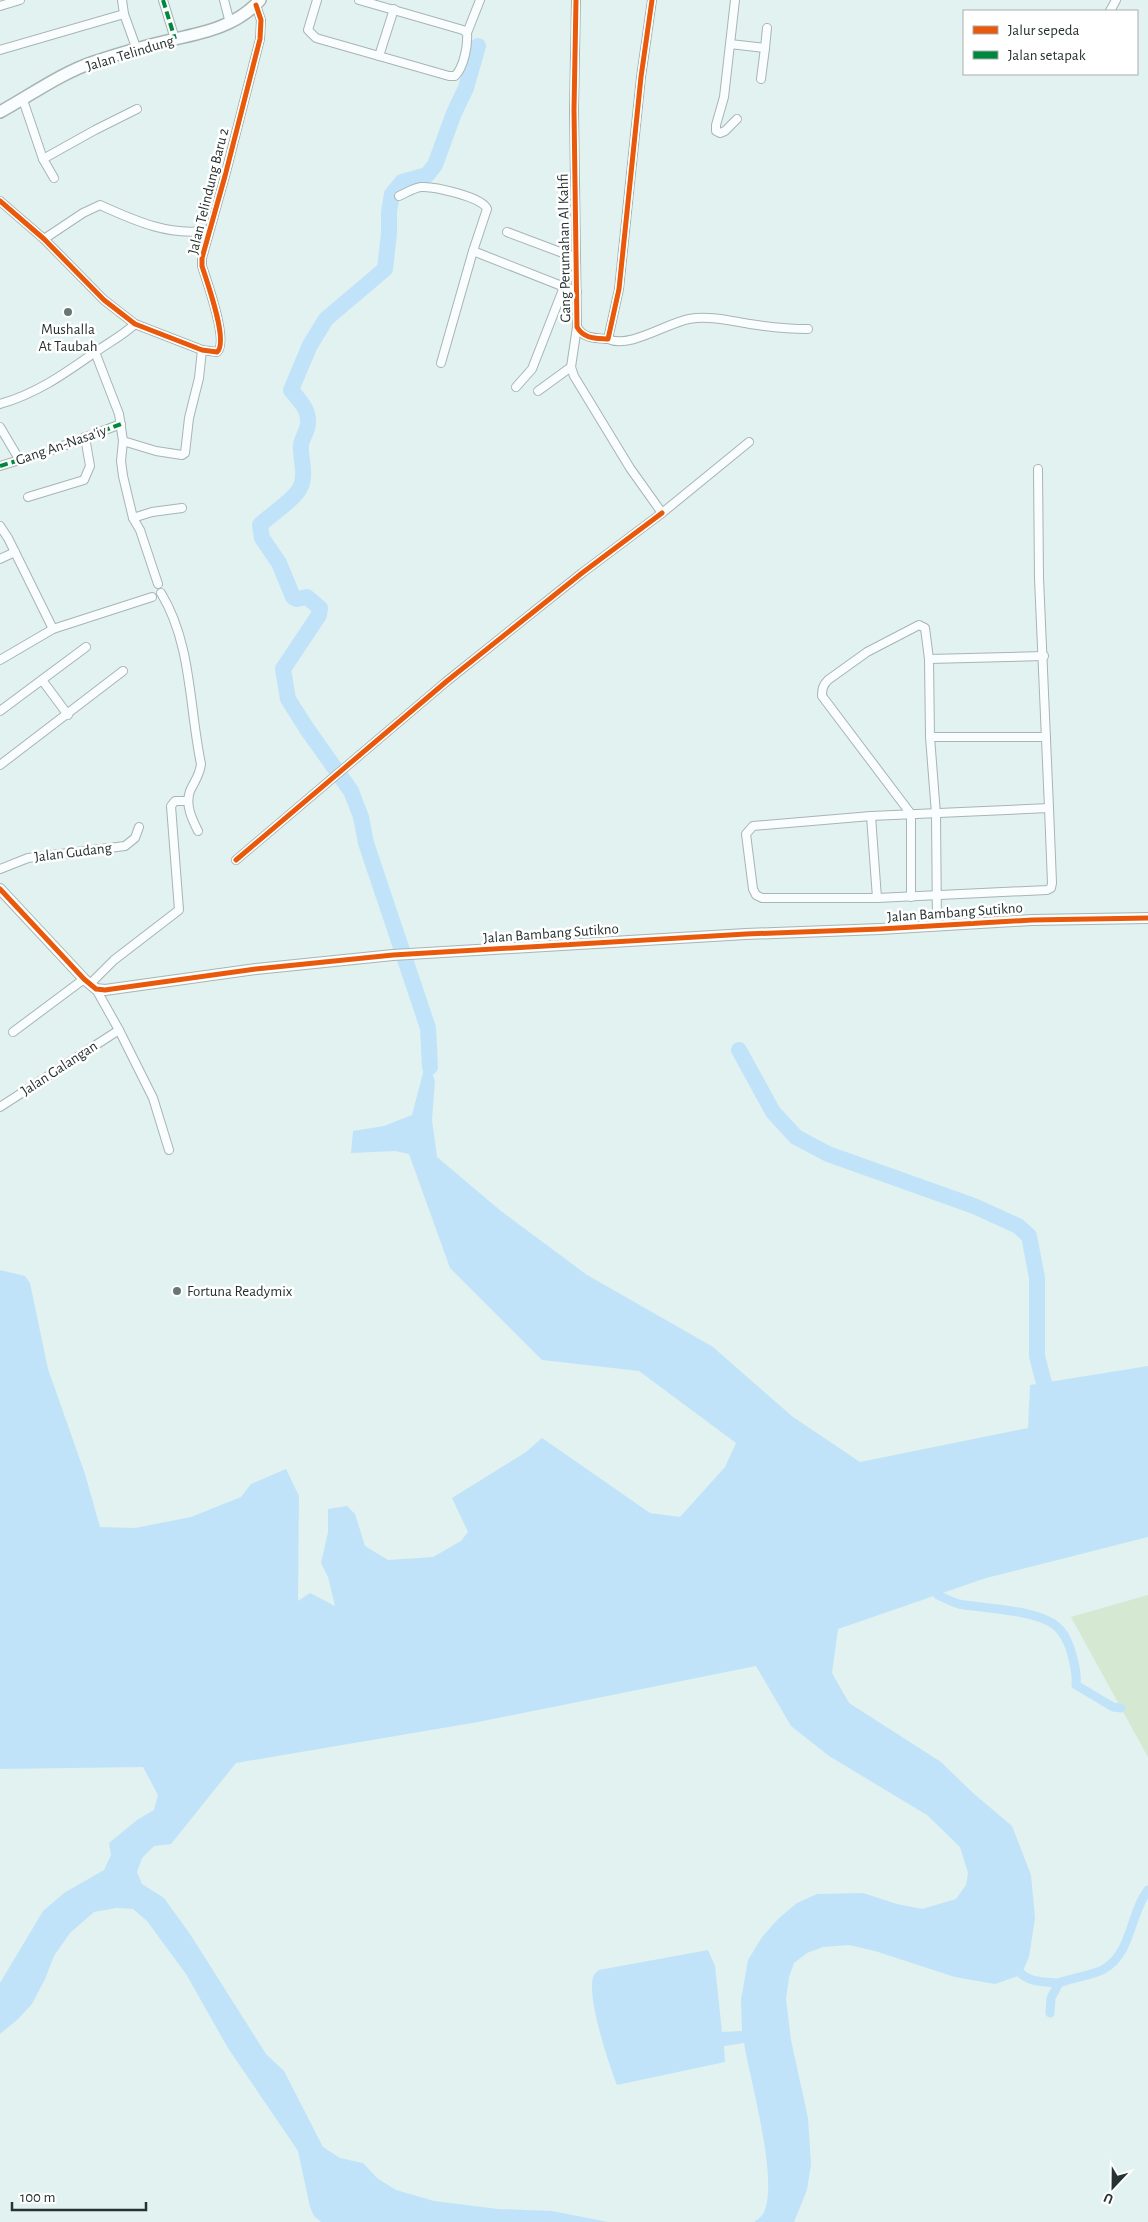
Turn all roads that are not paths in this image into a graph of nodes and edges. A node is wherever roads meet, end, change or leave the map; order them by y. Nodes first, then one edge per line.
1 (20, 0) edge
2 (122, 0) edge
3 (163, 0) edge
4 (224, 0) edge
5 (317, 0) edge
6 (359, 0) edge
7 (480, 0) edge
8 (576, 0) edge
9 (652, 0) edge
10 (735, 0) edge
11 (258, 3) edge
12 (0, 6) edge
13 (394, 10) junction
14 (124, 14) junction
15 (230, 23) junction
16 (767, 28) dead end
17 (467, 33) junction
18 (175, 39) junction
19 (730, 44) junction
20 (765, 48) junction
21 (0, 50) edge
22 (137, 50) junction
23 (379, 56) junction
24 (761, 79) dead end
25 (23, 100) junction
26 (138, 109) dead end
27 (0, 112) edge
28 (737, 119) dead end
29 (43, 159) junction
30 (54, 178) dead end
31 (399, 196) dead end
32 (0, 201) edge
33 (210, 230) junction
34 (507, 232) dead end
35 (44, 239) junction
36 (473, 251) junction
37 (576, 258) junction
38 (564, 287) junction
39 (577, 292) junction
40 (135, 324) junction
41 (576, 327) junction
42 (808, 329) dead end
43 (608, 339) junction
44 (202, 350) junction
45 (95, 352) junction
46 (441, 363) dead end
47 (571, 367) junction
48 (516, 387) dead end
49 (538, 391) dead end
50 (0, 404) edge
51 (121, 424) junction
52 (0, 427) edge
53 (85, 437) junction
54 (123, 441) junction
55 (749, 442) dead end
56 (19, 459) junction
57 (0, 466) edge
58 (1038, 469) dead end
59 (28, 497) dead end
60 (182, 508) dead end
61 (662, 513) junction
62 (133, 518) junction
63 (0, 526) edge
64 (15, 552) junction
65 (0, 558) edge
66 (152, 597) dead end
67 (53, 630) junction
68 (86, 647) dead end
69 (1044, 656) junction
70 (929, 659) junction
71 (0, 660) edge
72 (123, 671) dead end
73 (42, 680) junction
74 (0, 711) edge
75 (68, 715) junction
76 (930, 737) junction
77 (1046, 737) junction
78 (0, 765) edge
79 (188, 801) junction
80 (1049, 808) junction
81 (911, 814) junction
82 (936, 814) junction
83 (871, 816) junction
84 (140, 827) dead end
85 (198, 831) dead end
86 (236, 860) dead end
87 (0, 869) edge
88 (0, 889) edge
89 (912, 896) junction
90 (936, 896) junction
91 (877, 898) junction
92 (1148, 918) edge
93 (937, 925) junction
94 (90, 984) junction
95 (119, 1030) junction
96 (14, 1032) dead end
97 (0, 1107) edge
98 (169, 1150) dead end

1 - 12 street
2 - 14 street
3 - 18 street
4 - 15 street
5 - 23 street
6 - 13 street
7 - 17 street
8 - 37 street, Gang Perumahan Al Kahfi
9 - 43 street
10 - 19 street
11 - 15 main road, Jalan Telindung
11 - 33 street, Jalan Telindung Baru 2
13 - 17 street
13 - 23 street
14 - 21 street
14 - 22 street
15 - 18 main road, Jalan Telindung
16 - 20 street
17 - 23 street
18 - 22 main road, Jalan Telindung
19 - 20 street
19 - 28 street
20 - 24 street
22 - 25 main road, Jalan Telindung
25 - 27 main road, Jalan Telindung
25 - 29 street
26 - 29 street
29 - 30 street
31 - 36 street
32 - 35 street
33 - 35 street
33 - 44 street, Jalan Telindung Baru 2
34 - 37 street
35 - 40 street
36 - 38 street
36 - 46 street
37 - 39 street, Gang Perumahan Al Kahfi
38 - 39 street
38 - 48 street
39 - 41 street, Gang Perumahan Al Kahfi
40 - 44 street
40 - 45 street
41 - 43 street, Gang Perumahan Al Kahfi
41 - 47 street
42 - 43 street, Gang Perumahan Al Kahfi
44 - 54 street
45 - 50 street
45 - 51 street
47 - 49 street
47 - 61 street
51 - 53 street, Gang An-Nasa'iy
51 - 54 street
52 - 56 street
53 - 56 street, Gang An-Nasa'iy
53 - 59 street
54 - 62 street
55 - 61 street
56 - 57 street, Gang An-Nasa'iy
58 - 69 street
60 - 62 street
61 - 86 street
62 - 79 street
63 - 64 street
64 - 65 street
64 - 67 street
66 - 67 street
67 - 71 street
68 - 73 street
69 - 70 street
69 - 77 street
70 - 76 street
70 - 81 street
72 - 75 street
73 - 74 street
73 - 75 street
75 - 78 street
76 - 77 street
76 - 82 street
77 - 80 street
79 - 85 street
79 - 94 street
80 - 82 street
80 - 90 street
81 - 82 street
81 - 83 street
81 - 89 street
82 - 90 street
83 - 91 street
83 - 91 street
84 - 87 street, Jalan Gudang
88 - 94 street
89 - 90 street
89 - 91 street
90 - 93 street
92 - 93 street, Jalan Bambang Sutikno
93 - 94 street, Jalan Bambang Sutikno
94 - 95 street
94 - 96 street
95 - 97 street, Jalan Galangan
95 - 98 street

